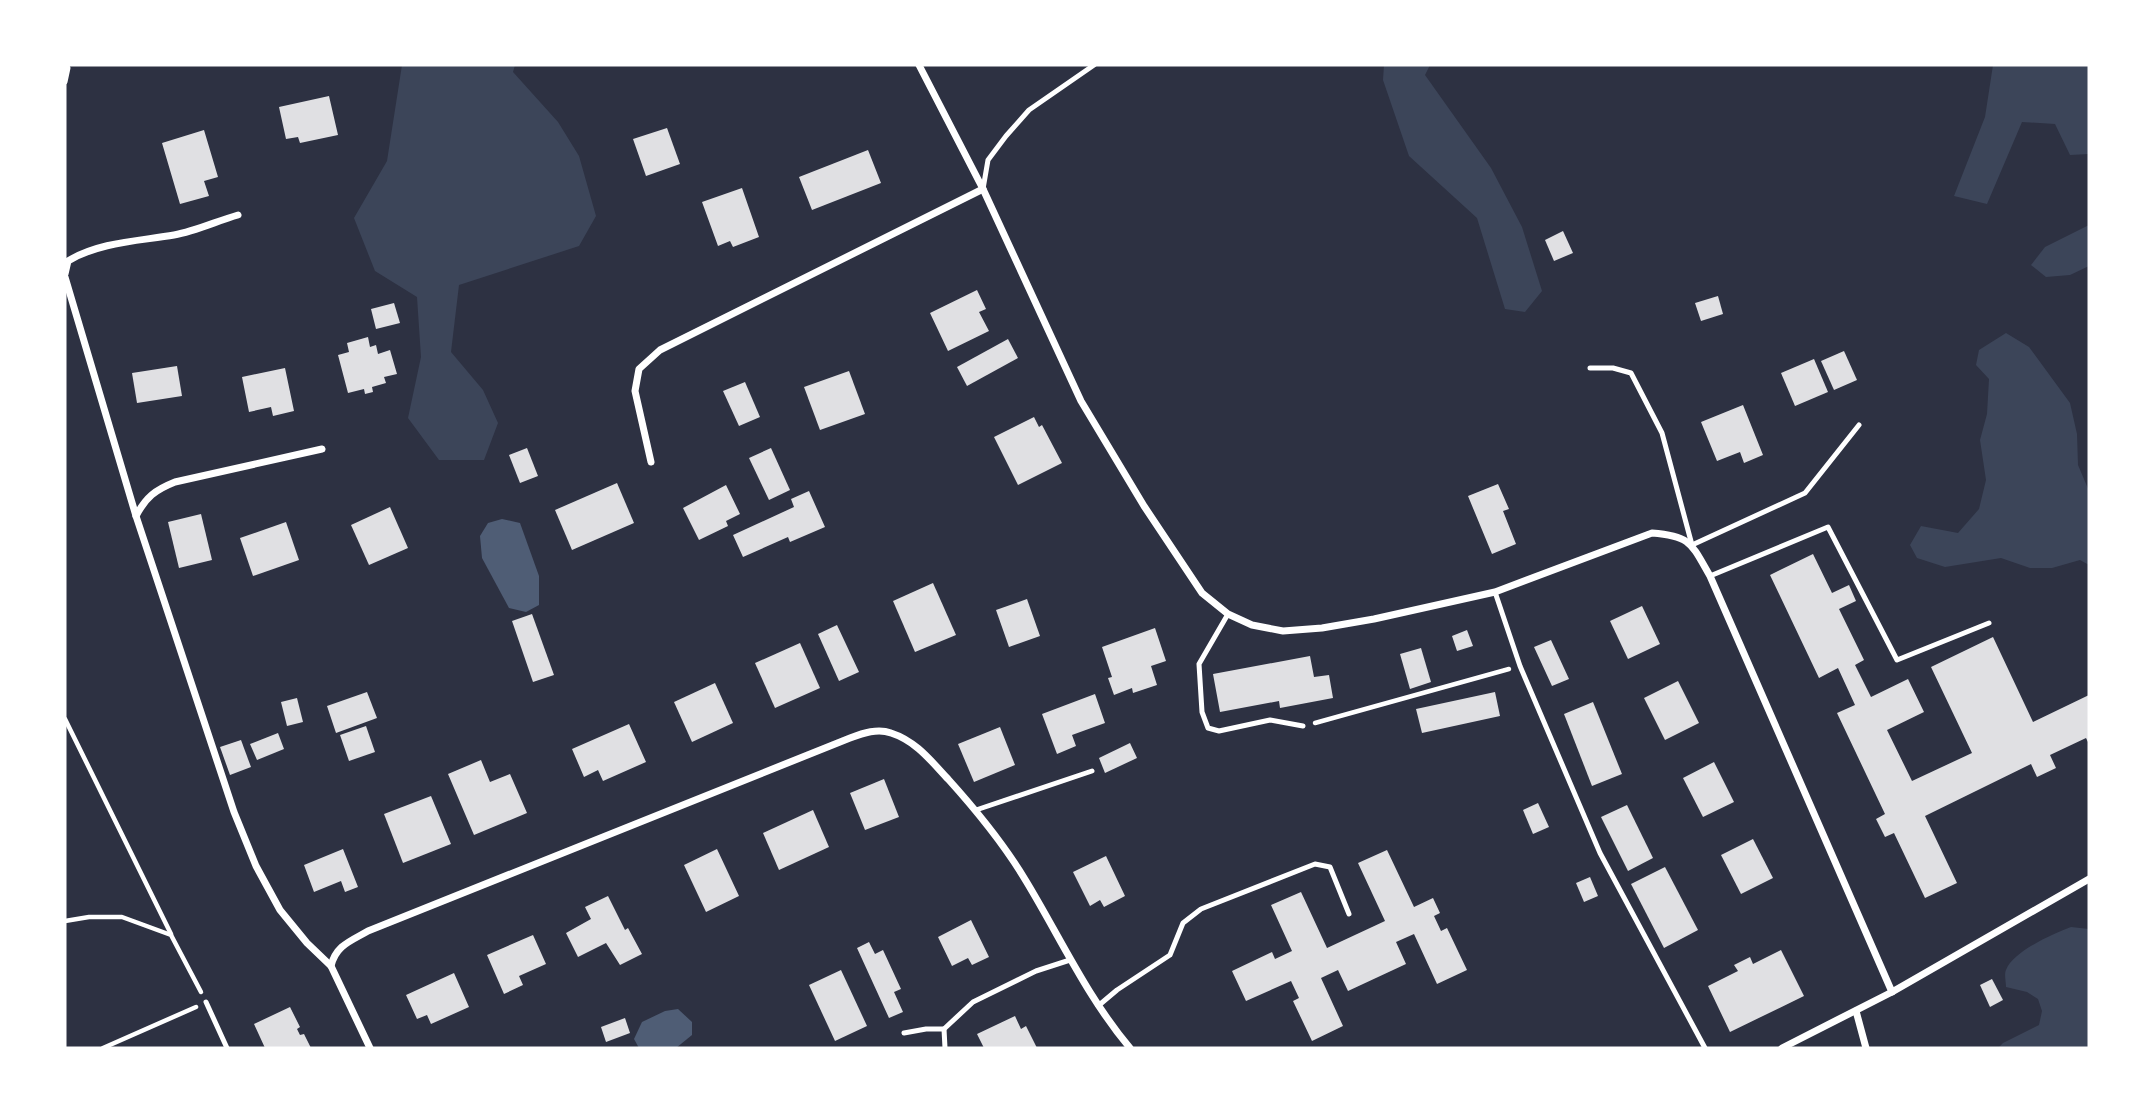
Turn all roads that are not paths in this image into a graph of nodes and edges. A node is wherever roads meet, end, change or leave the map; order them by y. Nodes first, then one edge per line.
1 (66, 65) edge
2 (919, 65) edge
3 (1094, 65) edge
4 (65, 82) edge
5 (983, 189) junction
6 (237, 215) dead end
7 (65, 276) edge
8 (1590, 368) dead end
9 (1859, 425) dead end
10 (322, 449) dead end
11 (651, 462) dead end
12 (136, 516) junction
13 (1692, 545) junction
14 (1710, 576) junction
15 (1495, 592) junction
16 (1228, 614) junction
17 (1989, 623) dead end
18 (1303, 726) road end
19 (1092, 771) dead end
20 (976, 810) junction
21 (2089, 879) edge
22 (1349, 914) dead end
23 (1070, 960) junction
24 (331, 966) junction
25 (1892, 992) junction
26 (206, 1002) road end
27 (1098, 1006) junction
28 (1856, 1011) junction
29 (944, 1029) junction
30 (904, 1032) dead end
31 (227, 1048) edge
32 (370, 1048) edge
33 (945, 1048) edge
34 (1130, 1048) edge
35 (1705, 1048) edge
36 (1782, 1048) edge
37 (1866, 1048) edge

1 - 4 lane
2 - 5 street
3 - 5 lane
5 - 11 street
5 - 16 street
6 - 7 street
7 - 12 street
8 - 13 lane
9 - 13 lane
10 - 12 street
12 - 24 street
13 - 14 street
13 - 15 street
14 - 17 lane
14 - 25 street
15 - 16 street
15 - 35 lane
16 - 18 lane
19 - 20 lane
20 - 23 street
20 - 24 street
21 - 25 street
22 - 27 lane
23 - 27 street
23 - 29 lane
24 - 32 street
25 - 28 street
26 - 31 lane
27 - 34 street
28 - 36 street
28 - 37 street
29 - 30 lane
29 - 33 lane

